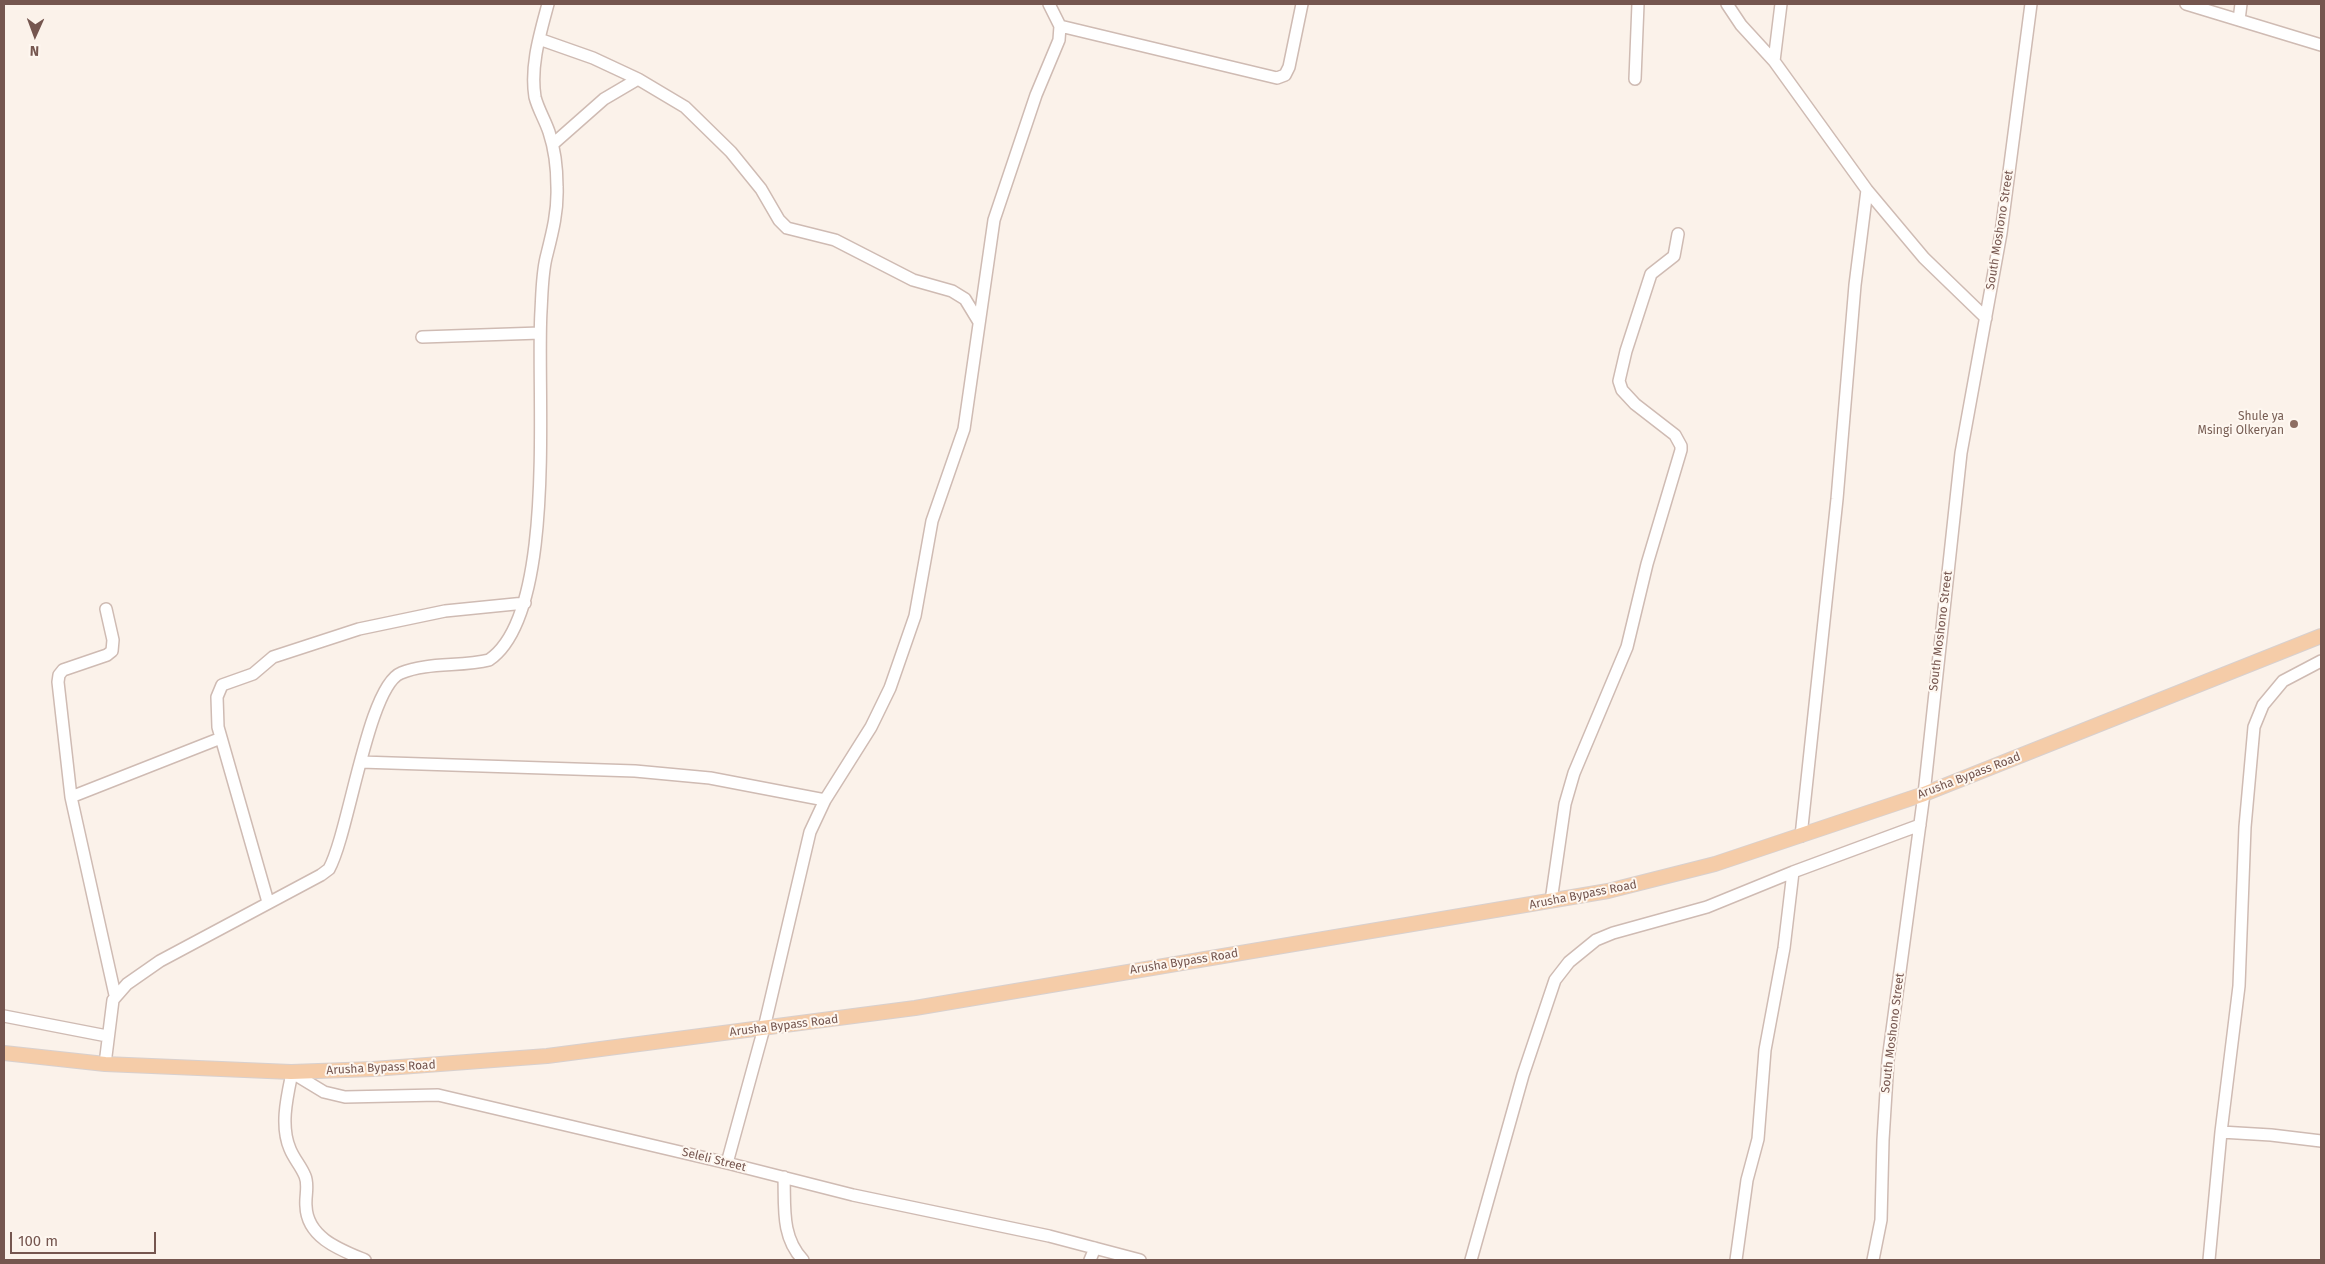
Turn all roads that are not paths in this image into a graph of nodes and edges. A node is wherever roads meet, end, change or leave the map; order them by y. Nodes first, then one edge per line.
1 (548, 4) edge
2 (1049, 4) edge
3 (1302, 4) edge
4 (1638, 4) edge
5 (1727, 4) edge
6 (1781, 4) edge
7 (2031, 4) edge
8 (2186, 4) edge
9 (2241, 4) edge
10 (2239, 20) junction
11 (1060, 26) junction
12 (539, 39) junction
13 (2321, 44) edge
14 (1774, 61) junction
15 (638, 79) junction
16 (1635, 79) dead end
17 (553, 144) junction
18 (1867, 190) junction
19 (1678, 234) dead end
20 (1986, 318) junction
21 (979, 322) junction
22 (540, 333) junction
23 (422, 337) dead end
24 (525, 603) junction
25 (106, 609) dead end
26 (2321, 636) edge
27 (2321, 661) edge
28 (221, 738) junction
29 (361, 762) junction
30 (1924, 794) junction
31 (71, 797) junction
32 (825, 800) junction
33 (1920, 825) junction
34 (1801, 836) junction
35 (1793, 872) junction
36 (1551, 901) junction
37 (268, 902) junction
38 (115, 995) junction
39 (4, 1016) edge
40 (764, 1028) junction
41 (107, 1036) junction
42 (4, 1053) edge
43 (105, 1064) junction
44 (291, 1073) junction
45 (2221, 1132) junction
46 (2321, 1142) edge
47 (728, 1163) junction
48 (784, 1177) junction
49 (1095, 1248) junction
50 (365, 1260) edge
51 (803, 1260) edge
52 (1090, 1260) edge
53 (1140, 1260) edge
54 (1472, 1260) edge
55 (1736, 1260) edge
56 (1873, 1260) edge
57 (2209, 1260) edge

1 - 12 street
2 - 11 street
3 - 11 street
4 - 16 street
5 - 14 street
6 - 14 street
7 - 20 street, South Moshono Street
8 - 10 street
9 - 10 street
10 - 13 street
11 - 21 street
12 - 15 street
12 - 17 street
14 - 18 street
15 - 17 street
15 - 21 street
17 - 22 street
18 - 20 street
18 - 34 street
19 - 36 street
20 - 30 street, South Moshono Street
21 - 32 street
22 - 23 street
22 - 24 street
24 - 28 street
24 - 29 street
25 - 31 street
26 - 30 main road, Arusha Bypass Road
27 - 45 street
28 - 31 street
28 - 37 street
29 - 32 street
29 - 37 street
30 - 33 street, South Moshono Street
30 - 34 main road, Arusha Bypass Road
31 - 38 street
32 - 40 street
33 - 35 street
33 - 56 street, South Moshono Street
34 - 36 main road, Arusha Bypass Road
35 - 54 street
35 - 55 street
36 - 40 main road, Arusha Bypass Road
37 - 38 street
38 - 41 street
39 - 41 street
40 - 44 main road, Arusha Bypass Road
40 - 47 street
41 - 43 street
42 - 43 main road, Arusha Bypass Road
43 - 44 main road, Arusha Bypass Road
44 - 47 street, Seleli Street
44 - 50 street
45 - 46 street
45 - 57 street
47 - 48 street, Seleli Street
48 - 49 street, Seleli Street
48 - 51 street
49 - 52 street
49 - 53 street, Seleli Street

